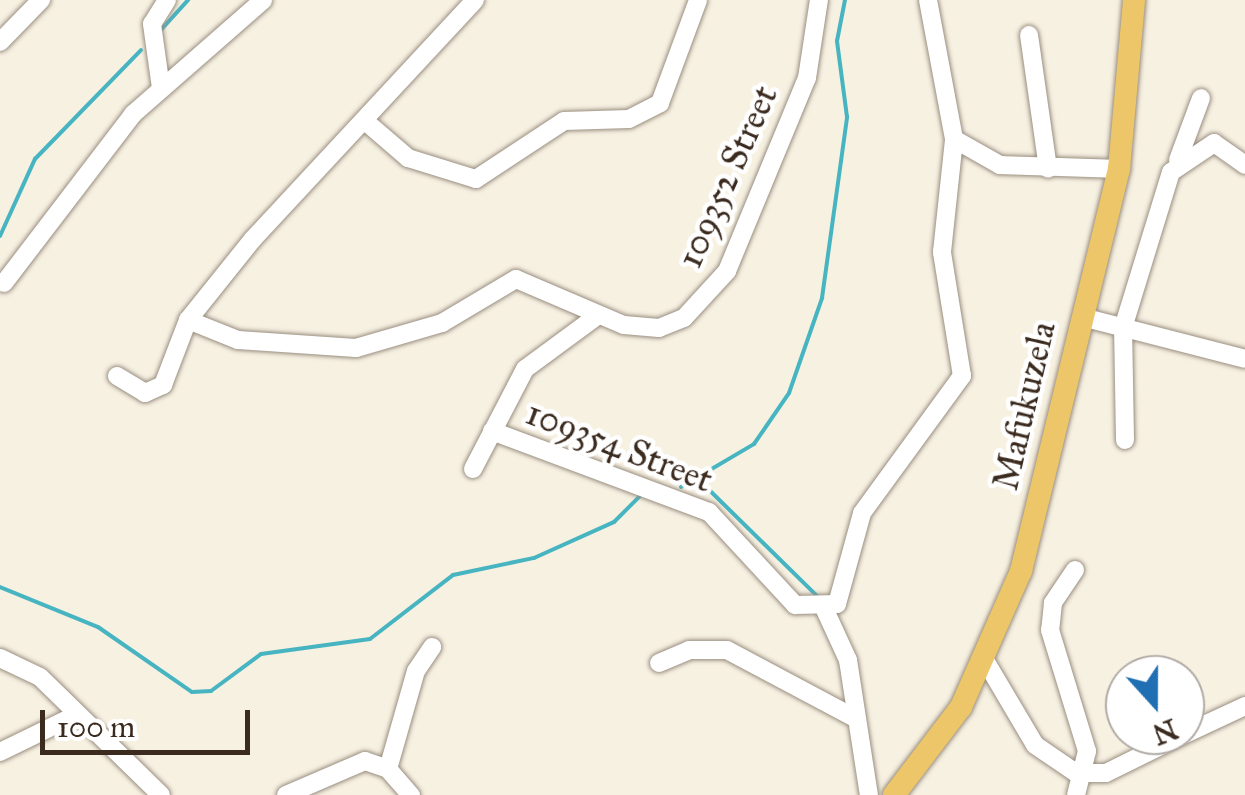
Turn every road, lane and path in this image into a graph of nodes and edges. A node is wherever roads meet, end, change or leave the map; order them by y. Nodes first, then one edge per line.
1 (41, 0) edge
2 (167, 0) edge
3 (263, 0) edge
4 (475, 0) edge
5 (698, 0) edge
6 (819, 0) edge
7 (928, 0) edge
8 (1134, 0) edge
9 (1029, 35) dead end
10 (0, 42) edge
11 (162, 88) junction
12 (1202, 98) dead end
13 (365, 121) junction
14 (954, 139) junction
15 (1178, 160) junction
16 (1245, 165) edge
17 (1048, 169) junction
18 (1119, 169) junction
19 (4, 283) dead end
20 (596, 316) junction
21 (1082, 317) junction
22 (188, 320) junction
23 (1123, 328) junction
24 (1245, 358) edge
25 (117, 376) dead end
26 (492, 431) junction
27 (1124, 440) dead end
28 (473, 469) dead end
29 (1074, 570) dead end
30 (825, 610) junction
31 (432, 647) dead end
32 (0, 658) edge
33 (986, 662) junction
34 (659, 663) dead end
35 (1245, 706) edge
36 (1245, 714) edge
37 (76, 715) junction
38 (1226, 715) junction
39 (854, 718) junction
40 (1205, 724) edge
41 (0, 752) edge
42 (1133, 755) edge
43 (388, 768) junction
44 (1087, 774) junction
45 (161, 795) edge
46 (286, 795) edge
47 (412, 795) edge
48 (869, 795) edge
49 (894, 795) edge
50 (1076, 795) edge

1 - 10 street
2 - 11 street
3 - 11 street
4 - 13 street
5 - 13 street
6 - 20 street, 109352 Street
7 - 14 street
8 - 18 main road, Mafukuzela
9 - 17 street
11 - 19 street
12 - 15 street
13 - 22 street
14 - 17 street
14 - 30 street
15 - 16 street
15 - 23 street
17 - 18 street
18 - 21 main road, Mafukuzela
20 - 22 street, 109352 Street
20 - 26 street
21 - 23 street
21 - 33 main road, Mafukuzela
22 - 25 street
23 - 24 street
23 - 27 street
26 - 28 street
26 - 30 street, 109354 Street
29 - 44 street
30 - 39 street
31 - 43 street
32 - 37 street
33 - 44 street
33 - 49 main road, Mafukuzela
34 - 39 street
35 - 38 street
36 - 38 street
37 - 41 street
37 - 45 street
38 - 40 street
39 - 48 street
42 - 44 street
43 - 46 street
43 - 47 street
44 - 50 street

